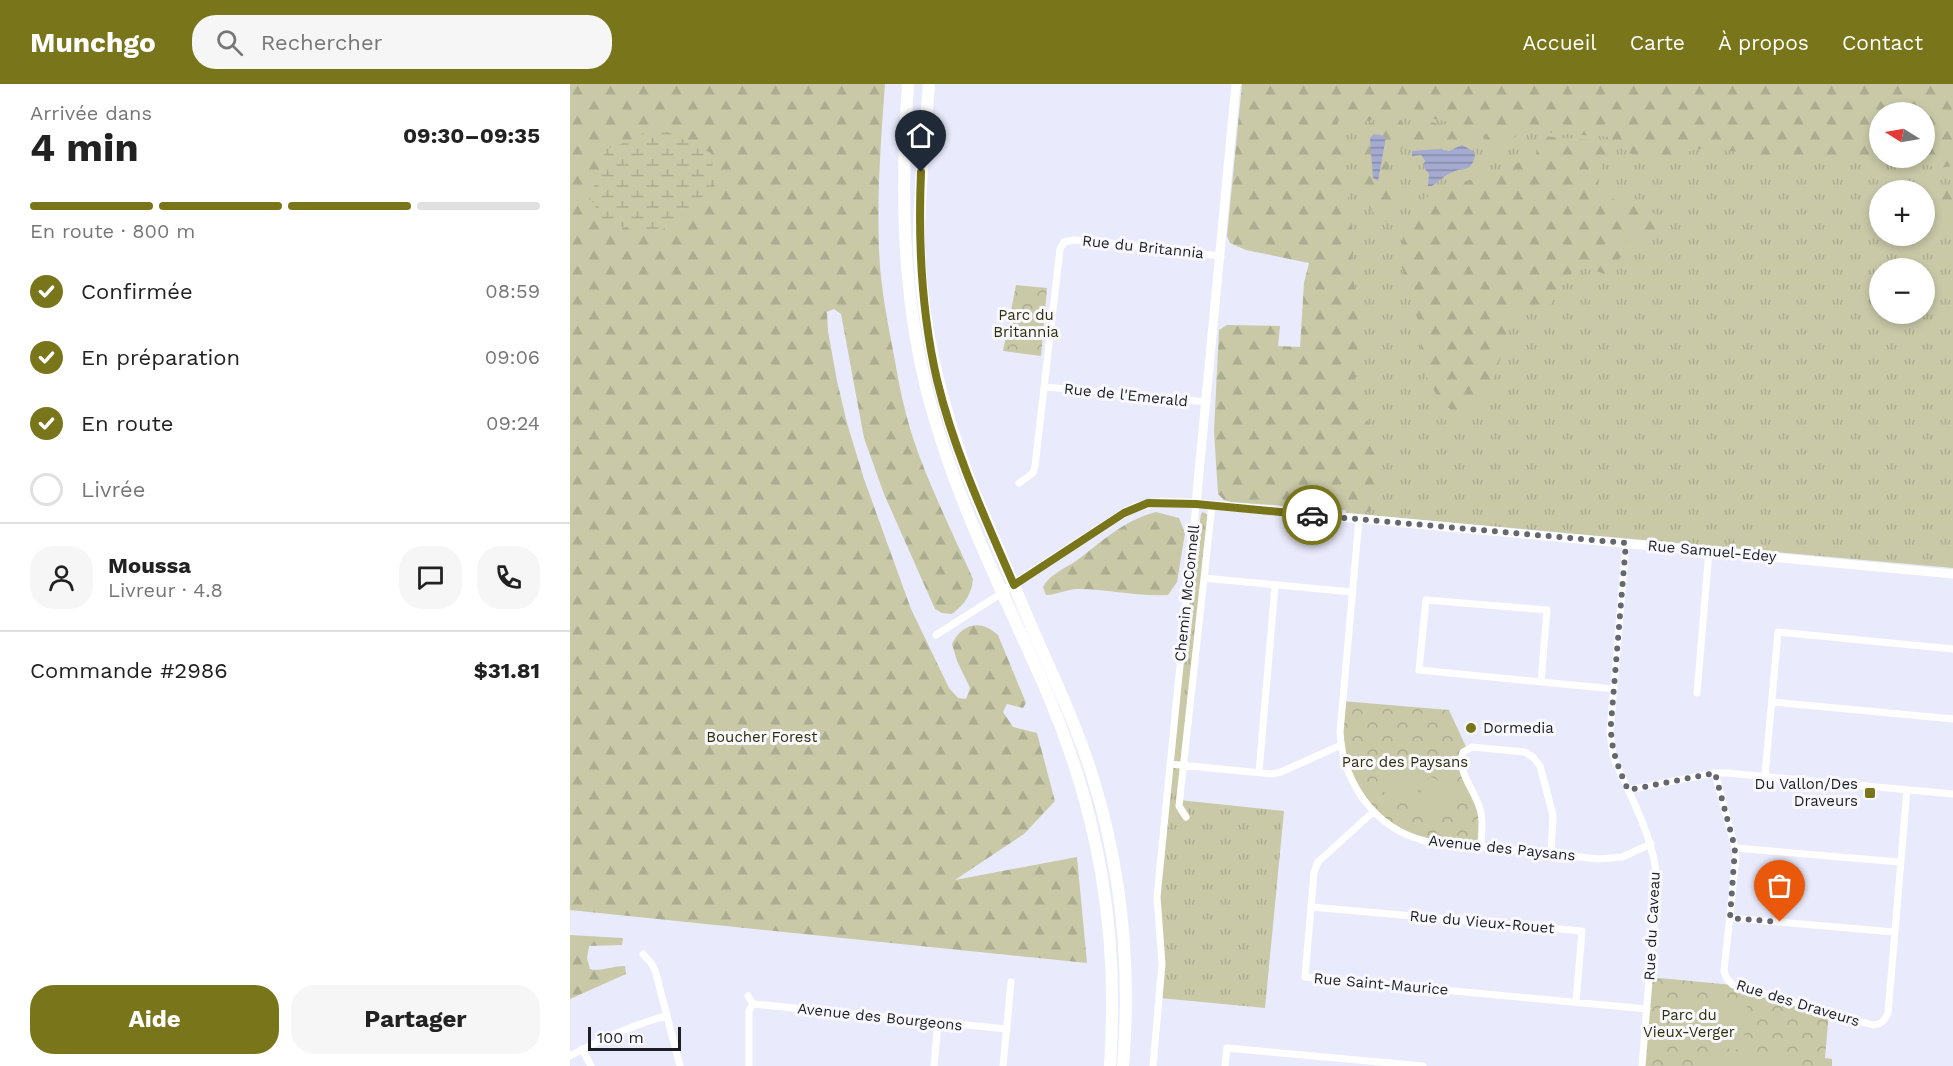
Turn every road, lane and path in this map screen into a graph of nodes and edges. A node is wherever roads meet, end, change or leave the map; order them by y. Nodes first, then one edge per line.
1 (908, 84) edge
2 (929, 84) edge
3 (1236, 84) edge
4 (1221, 256) junction
5 (1045, 387) junction
6 (1207, 402) junction
7 (1019, 483) dead end
8 (1196, 504) junction
9 (1212, 505) junction
10 (1359, 519) junction
11 (1626, 543) junction
12 (1709, 551) junction
13 (1953, 574) edge
14 (1204, 578) junction
15 (1014, 585) junction
16 (1275, 586) junction
17 (1352, 592) junction
18 (1002, 593) junction
19 (936, 635) dead end
20 (1953, 649) edge
21 (1541, 682) junction
22 (1614, 689) junction
23 (1697, 693) dead end
24 (1772, 702) junction
25 (1953, 719) edge
26 (1341, 745) junction
27 (1170, 764) junction
28 (1184, 765) junction
29 (1259, 772) junction
30 (1715, 773) junction
31 (1765, 775) junction
32 (1628, 790) junction
33 (1907, 790) junction
34 (1953, 794) edge
35 (1373, 812) junction
36 (1186, 817) dead end
37 (1651, 844) junction
38 (1481, 847) junction
39 (1735, 848) junction
40 (1551, 854) junction
41 (1900, 862) junction
42 (1311, 906) junction
43 (1730, 918) junction
44 (1894, 932) junction
45 (643, 954) dead end
46 (1011, 982) dead end
47 (747, 996) dead end
48 (1576, 1002) junction
49 (753, 1004) junction
50 (1647, 1009) junction
51 (666, 1016) junction
52 (938, 1022) junction
53 (1007, 1029) junction
54 (582, 1049) junction
55 (570, 1056) edge
56 (591, 1066) edge
57 (680, 1066) edge
58 (749, 1066) edge
59 (934, 1066) edge
60 (1003, 1066) edge
61 (1110, 1066) edge
62 (1123, 1066) edge
63 (1153, 1066) edge
64 (1225, 1066) edge
65 (1423, 1066) edge
66 (1642, 1066) edge

1 - 18 highway
2 - 15 highway
3 - 4 street, Chemin McConnell
4 - 5 street, Rue du Britannia
4 - 6 street, Chemin McConnell
5 - 6 street, Rue de l'Emerald
5 - 7 street, Rue du Britannia
6 - 8 street, Chemin McConnell
8 - 9 street, Rue Samuel-Edey
8 - 15 street, Rue Samuel-Edey
8 - 27 street, Chemin McConnell
9 - 10 street, Rue Samuel-Edey
9 - 14 street
10 - 11 street, Rue Samuel-Edey
10 - 17 street, Avenue des Paysans
11 - 12 street, Rue Samuel-Edey
11 - 22 street, Rue du Caveau
12 - 13 street, Rue Samuel-Edey
12 - 23 street
14 - 16 street
14 - 28 street
15 - 18 street, Rue Samuel-Edey
15 - 62 highway
16 - 17 street
16 - 29 street
17 - 26 street, Avenue des Paysans
18 - 19 street, Rue Samuel-Edey
18 - 61 highway
20 - 24 street
21 - 21 street
21 - 22 street
22 - 32 street, Rue du Caveau
24 - 25 street
24 - 31 street
26 - 29 street
26 - 35 street, Avenue des Paysans
27 - 28 street
27 - 63 street, Chemin McConnell
28 - 29 street
28 - 36 street
30 - 31 street
30 - 32 street
30 - 39 street, Rue des Draveurs
31 - 33 street
32 - 37 street, Rue du Caveau
33 - 34 street
33 - 41 street, Rue des Draveurs
35 - 38 street, Avenue des Paysans
35 - 42 street, Rue Saint-Maurice
37 - 40 street, Avenue des Paysans
37 - 50 street, Rue du Caveau
38 - 40 street, Avenue des Paysans
38 - 40 street
39 - 41 street
39 - 43 street, Rue des Draveurs
41 - 44 street, Rue des Draveurs
42 - 48 street, Rue du Vieux-Rouet
42 - 48 street, Rue Saint-Maurice
43 - 44 street
43 - 44 street, Rue des Draveurs
45 - 51 street
46 - 53 street
47 - 49 street
48 - 50 street, Rue Saint-Maurice
49 - 52 street, Avenue des Bourgeons
49 - 58 street
50 - 66 street, Rue du Caveau
51 - 54 street
51 - 57 street
52 - 53 street, Avenue des Bourgeons
52 - 59 street
53 - 60 street
54 - 55 street
54 - 56 street
64 - 65 street

